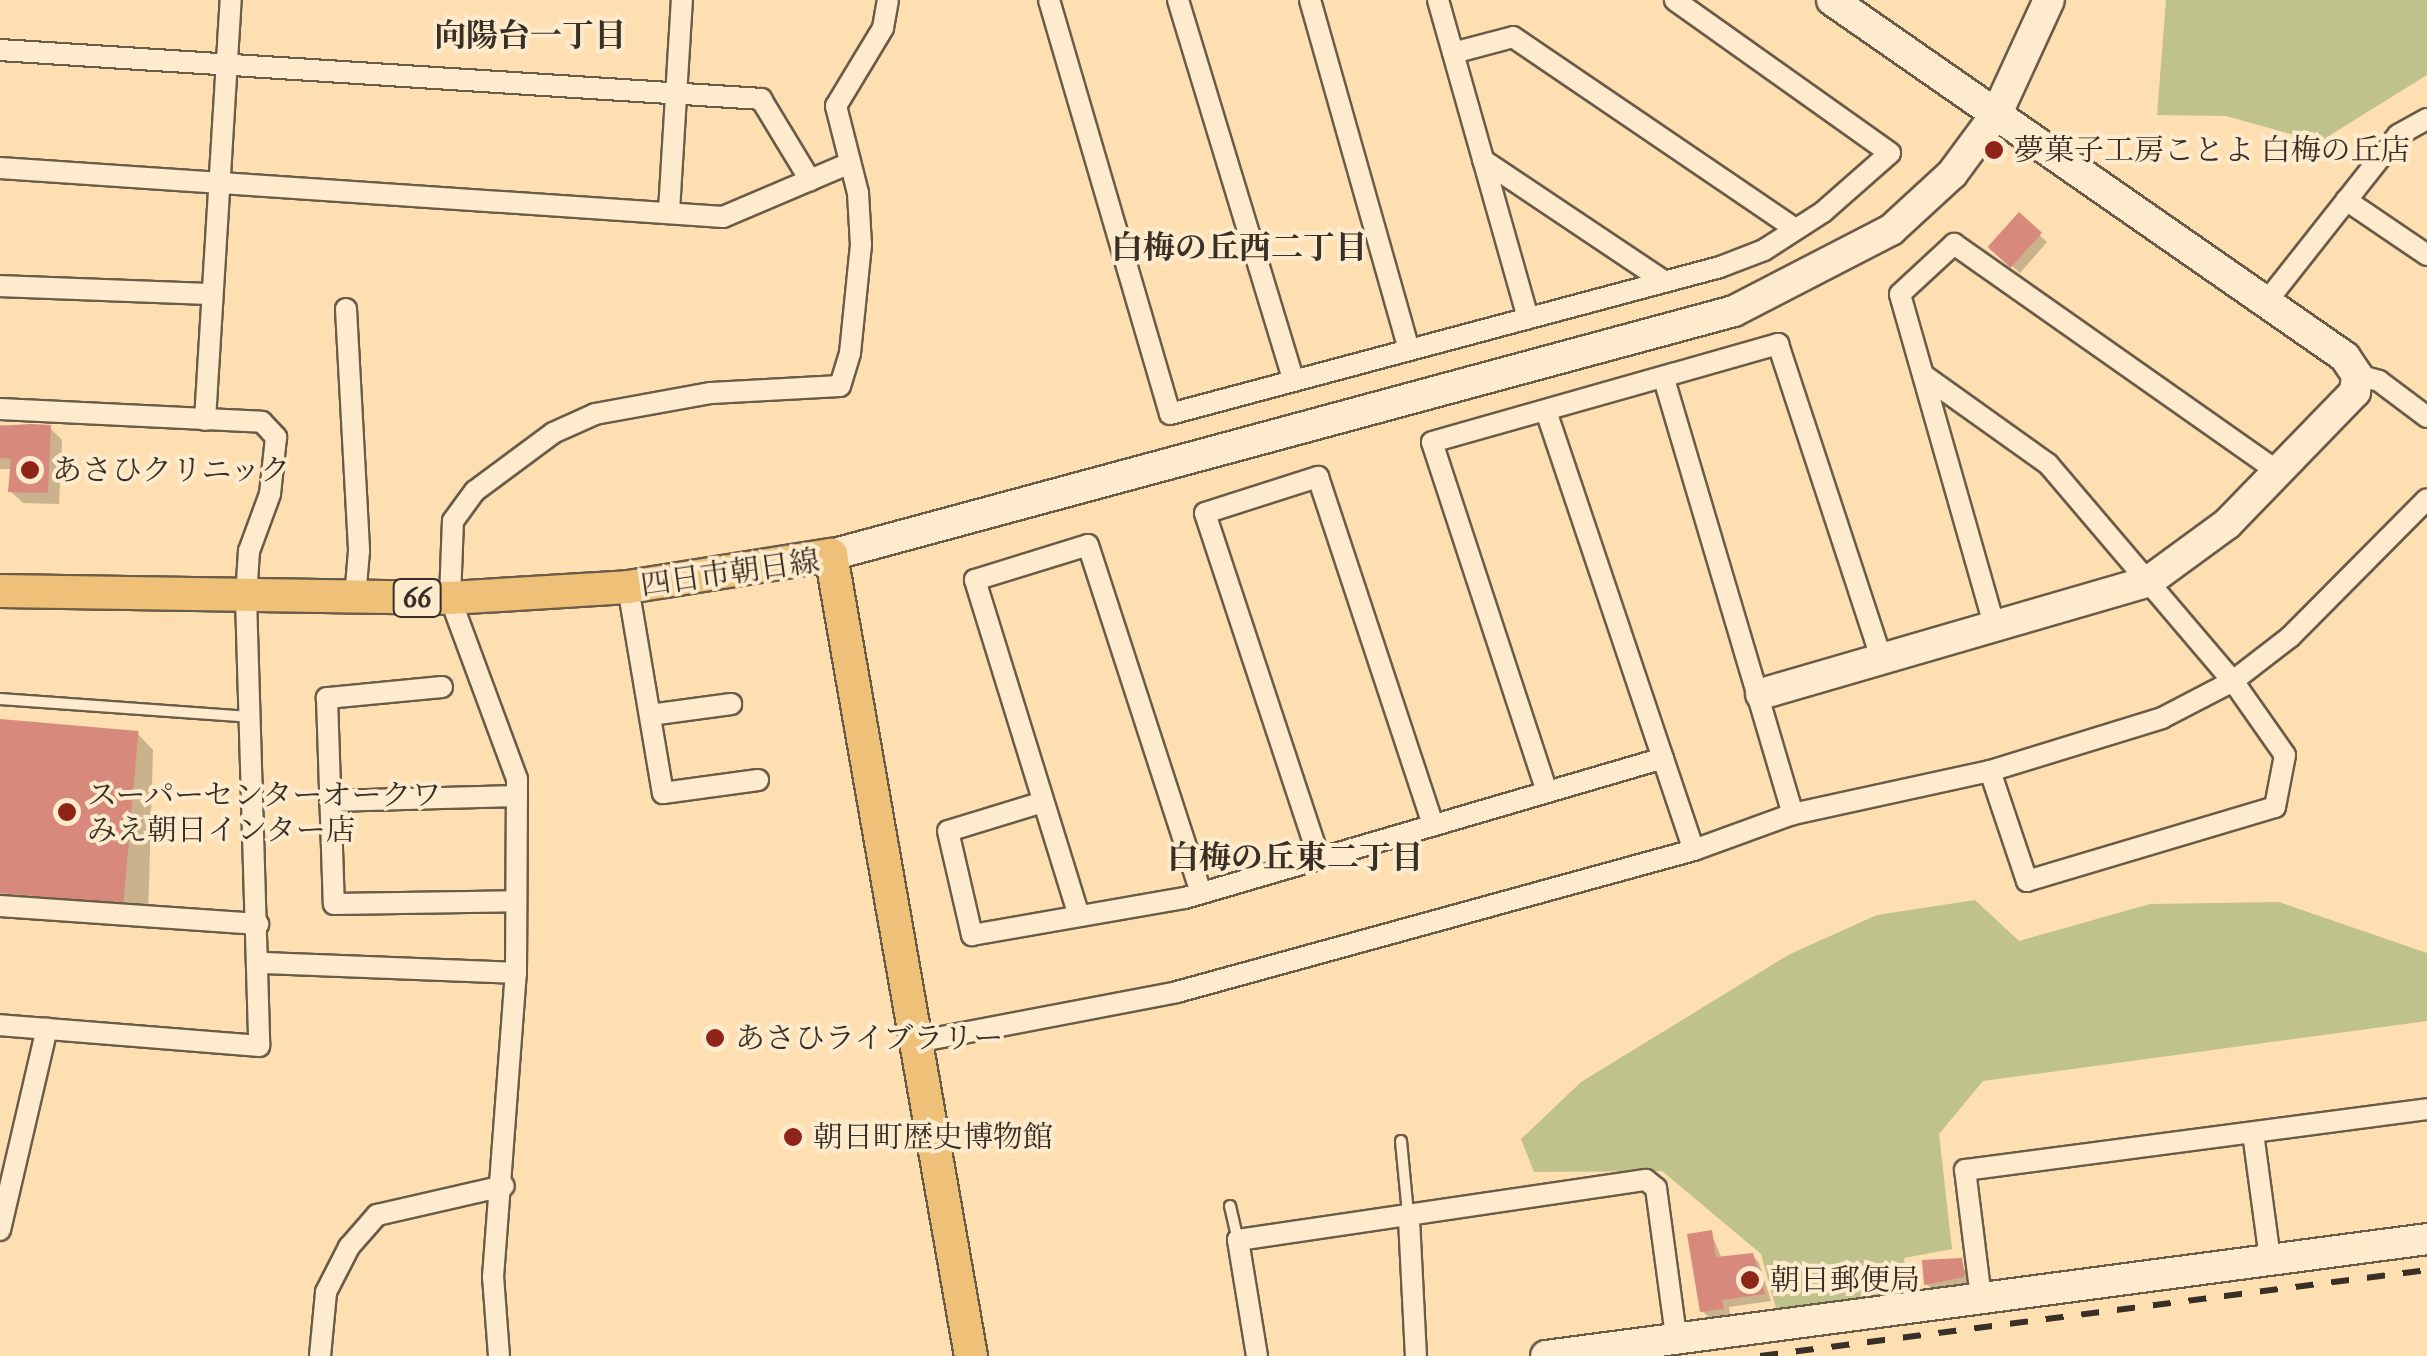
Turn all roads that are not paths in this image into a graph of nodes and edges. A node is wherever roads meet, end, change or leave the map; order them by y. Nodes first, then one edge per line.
1 (231, 0) edge
2 (682, 0) edge
3 (888, 0) edge
4 (1049, 0) edge
5 (1178, 0) edge
6 (1310, 0) edge
7 (1438, 0) edge
8 (1674, 0) edge
9 (1832, 0) edge
10 (2048, 0) edge
11 (0, 50) edge
12 (1453, 53) junction
13 (226, 64) junction
14 (675, 91) junction
15 (1997, 113) junction
16 (2427, 119) edge
17 (1483, 160) junction
18 (850, 164) junction
19 (0, 168) edge
20 (218, 180) junction
21 (810, 180) junction
22 (2346, 200) junction
23 (669, 211) junction
24 (1795, 229) junction
25 (2427, 254) edge
26 (1665, 282) junction
27 (0, 286) edge
28 (212, 294) junction
29 (2267, 302) junction
30 (346, 309) dead end
31 (1528, 318) junction
32 (1409, 350) junction
33 (2357, 375) junction
34 (1926, 376) junction
35 (1664, 379) junction
36 (1294, 381) junction
37 (0, 409) edge
38 (1546, 411) junction
39 (2427, 416) edge
40 (206, 420) junction
41 (2278, 472) junction
42 (2427, 499) edge
43 (832, 554) junction
44 (2149, 581) junction
45 (628, 586) junction
46 (0, 591) edge
47 (246, 598) junction
48 (354, 598) junction
49 (450, 598) junction
50 (1996, 628) junction
51 (1882, 662) junction
52 (2232, 681) junction
53 (442, 687) dead end
54 (1761, 694) junction
55 (0, 700) edge
56 (730, 704) dead end
57 (650, 714) junction
58 (250, 718) junction
59 (1662, 758) junction
60 (1990, 770) junction
61 (758, 780) dead end
62 (1547, 792) junction
63 (517, 796) junction
64 (330, 800) junction
65 (1043, 802) junction
66 (1793, 814) junction
67 (1433, 825) junction
68 (1694, 850) junction
69 (1319, 858) junction
70 (1201, 893) junction
71 (516, 901) junction
72 (0, 906) edge
73 (1078, 916) junction
74 (258, 924) junction
75 (261, 963) junction
76 (516, 973) junction
77 (0, 1025) edge
78 (47, 1028) junction
79 (916, 1042) junction
80 (2427, 1109) edge
81 (2253, 1132) junction
82 (1401, 1141) dead end
83 (10, 1145) edge
84 (504, 1186) junction
85 (1230, 1206) dead end
86 (1408, 1220) junction
87 (0, 1230) edge
88 (2427, 1238) edge
89 (1238, 1240) junction
90 (2270, 1259) junction
91 (1981, 1298) junction
92 (1676, 1336) junction
93 (320, 1356) edge
94 (500, 1356) edge
95 (970, 1356) edge
96 (1257, 1356) edge
97 (1416, 1356) edge
98 (1546, 1356) edge

1 - 13 street
2 - 14 street
3 - 18 street
4 - 36 street
5 - 36 street
6 - 32 street
7 - 12 street
8 - 24 street
9 - 15 street
10 - 15 street
11 - 13 street
12 - 17 street
12 - 24 street
13 - 14 street
13 - 20 street
14 - 21 street
14 - 23 street
15 - 29 street
15 - 43 street
16 - 22 street
17 - 26 street
17 - 31 street
18 - 21 street
18 - 49 street
19 - 20 street
20 - 23 street
20 - 28 street
21 - 23 street
22 - 25 street
22 - 29 street
24 - 26 street
26 - 31 street
27 - 28 street
28 - 40 street
29 - 33 street
30 - 48 street
31 - 32 street
32 - 36 street
33 - 39 street
33 - 41 street
34 - 41 street
34 - 44 street
34 - 50 street
35 - 38 street
35 - 51 street
35 - 54 street
37 - 40 street
38 - 59 street
38 - 62 street
40 - 47 street
41 - 44 street
42 - 52 street
43 - 45 main road, 四日市朝日線 / 66
43 - 79 main road, 四日市朝日線
44 - 50 street
44 - 52 street
45 - 49 main road, 四日市朝日線 / 66
45 - 57 street
46 - 47 main road, 四日市朝日線 / 66
47 - 48 main road, 四日市朝日線 / 66
47 - 58 street
48 - 49 main road, 四日市朝日線 / 66
49 - 63 street
50 - 51 street
51 - 54 street
52 - 60 street
52 - 60 street
53 - 64 street
54 - 66 street
55 - 58 lane
56 - 57 street
57 - 61 street
58 - 74 street
59 - 62 street
59 - 68 street
60 - 66 street
62 - 67 street
63 - 64 street
63 - 71 street
64 - 71 street
65 - 70 street
65 - 73 street
65 - 73 street
66 - 68 street
67 - 69 street
67 - 69 street
68 - 79 street
69 - 70 street
70 - 73 street
71 - 76 street
72 - 74 street
74 - 75 street
75 - 76 street
75 - 78 street
76 - 84 street
77 - 78 street
78 - 83 street
79 - 95 main road, 四日市朝日線
80 - 81 street
81 - 90 street
81 - 91 street
82 - 86 lane
83 - 87 street
84 - 93 street
84 - 94 street
85 - 89 lane
86 - 89 street
86 - 92 street
86 - 97 street
88 - 90 street
89 - 96 street
90 - 91 street
91 - 92 street
92 - 98 street

